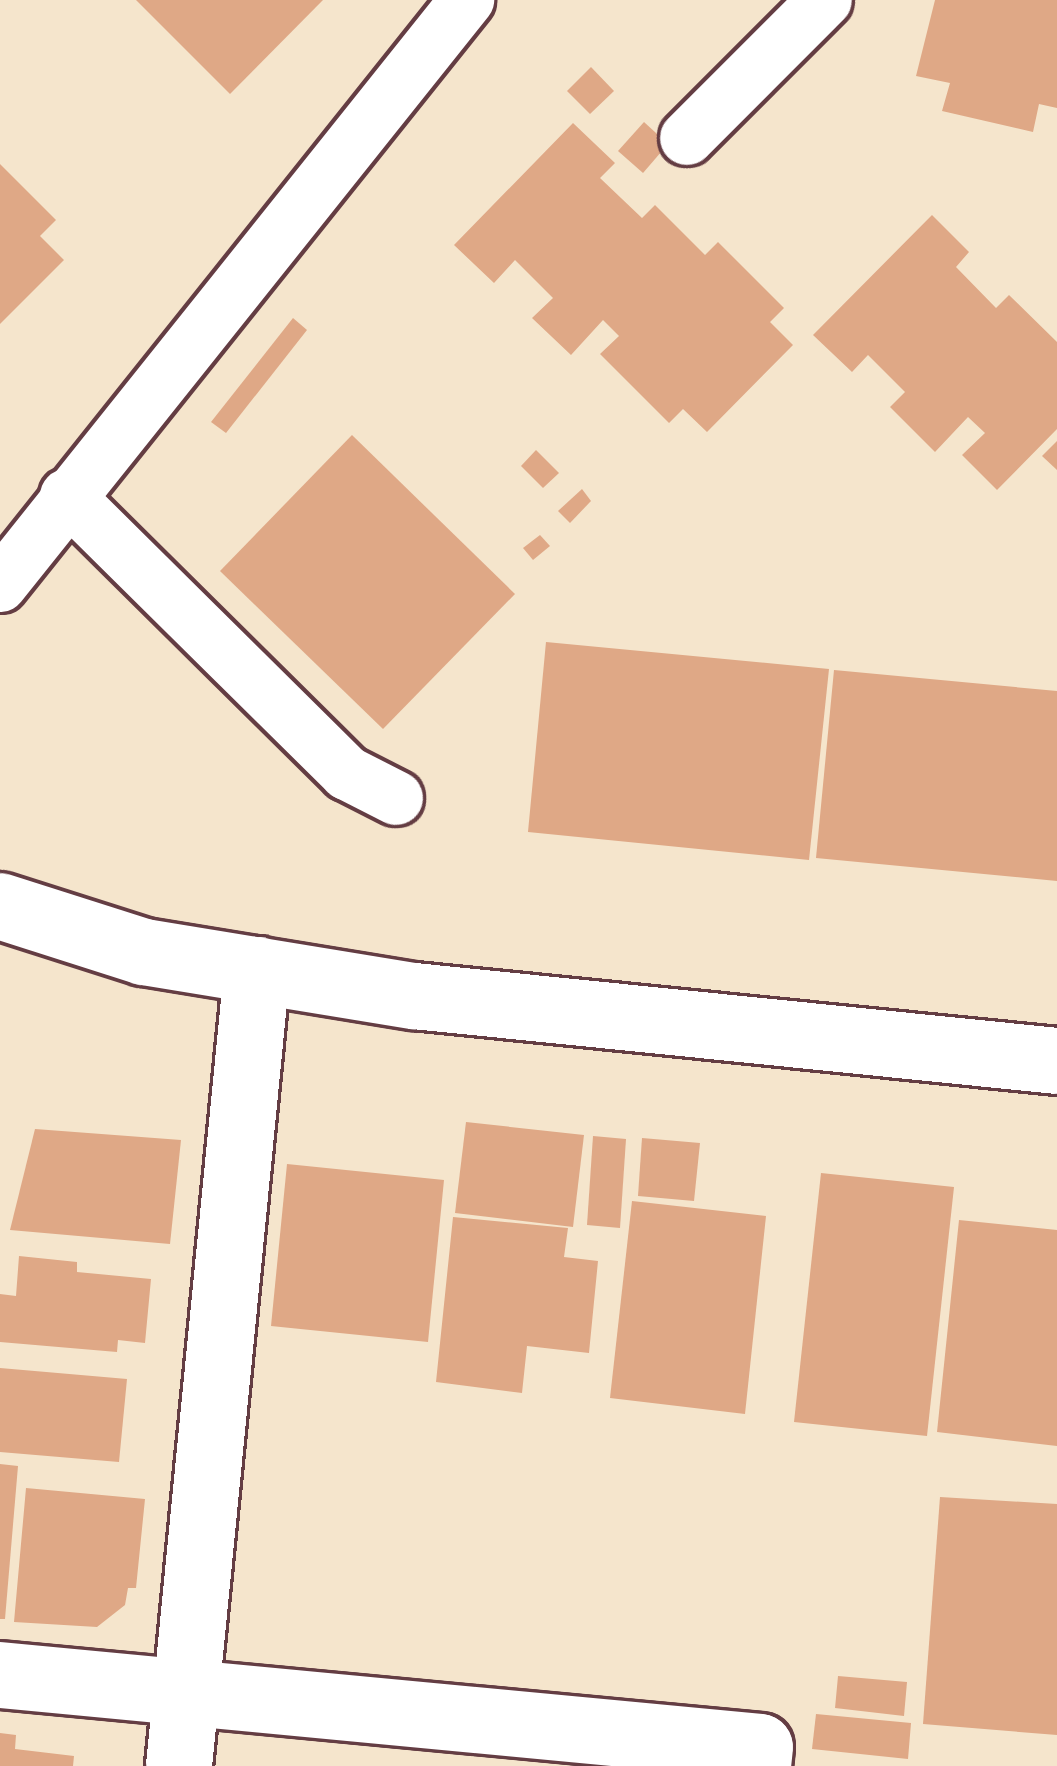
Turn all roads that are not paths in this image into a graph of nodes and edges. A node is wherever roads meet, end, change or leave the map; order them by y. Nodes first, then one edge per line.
1 (467, 0) edge
2 (825, 0) edge
3 (687, 138) dead end
4 (68, 496) junction
5 (0, 585) edge
6 (396, 799) dead end
7 (0, 906) edge
8 (257, 970) junction
9 (1057, 1061) edge
10 (0, 1675) edge
11 (186, 1692) junction
12 (179, 1766) edge
13 (758, 1766) edge

1 - 4 lane
2 - 3 lane
4 - 5 lane
4 - 6 lane
7 - 8 street
8 - 9 street
8 - 11 street
10 - 11 street
11 - 12 street
11 - 13 street

